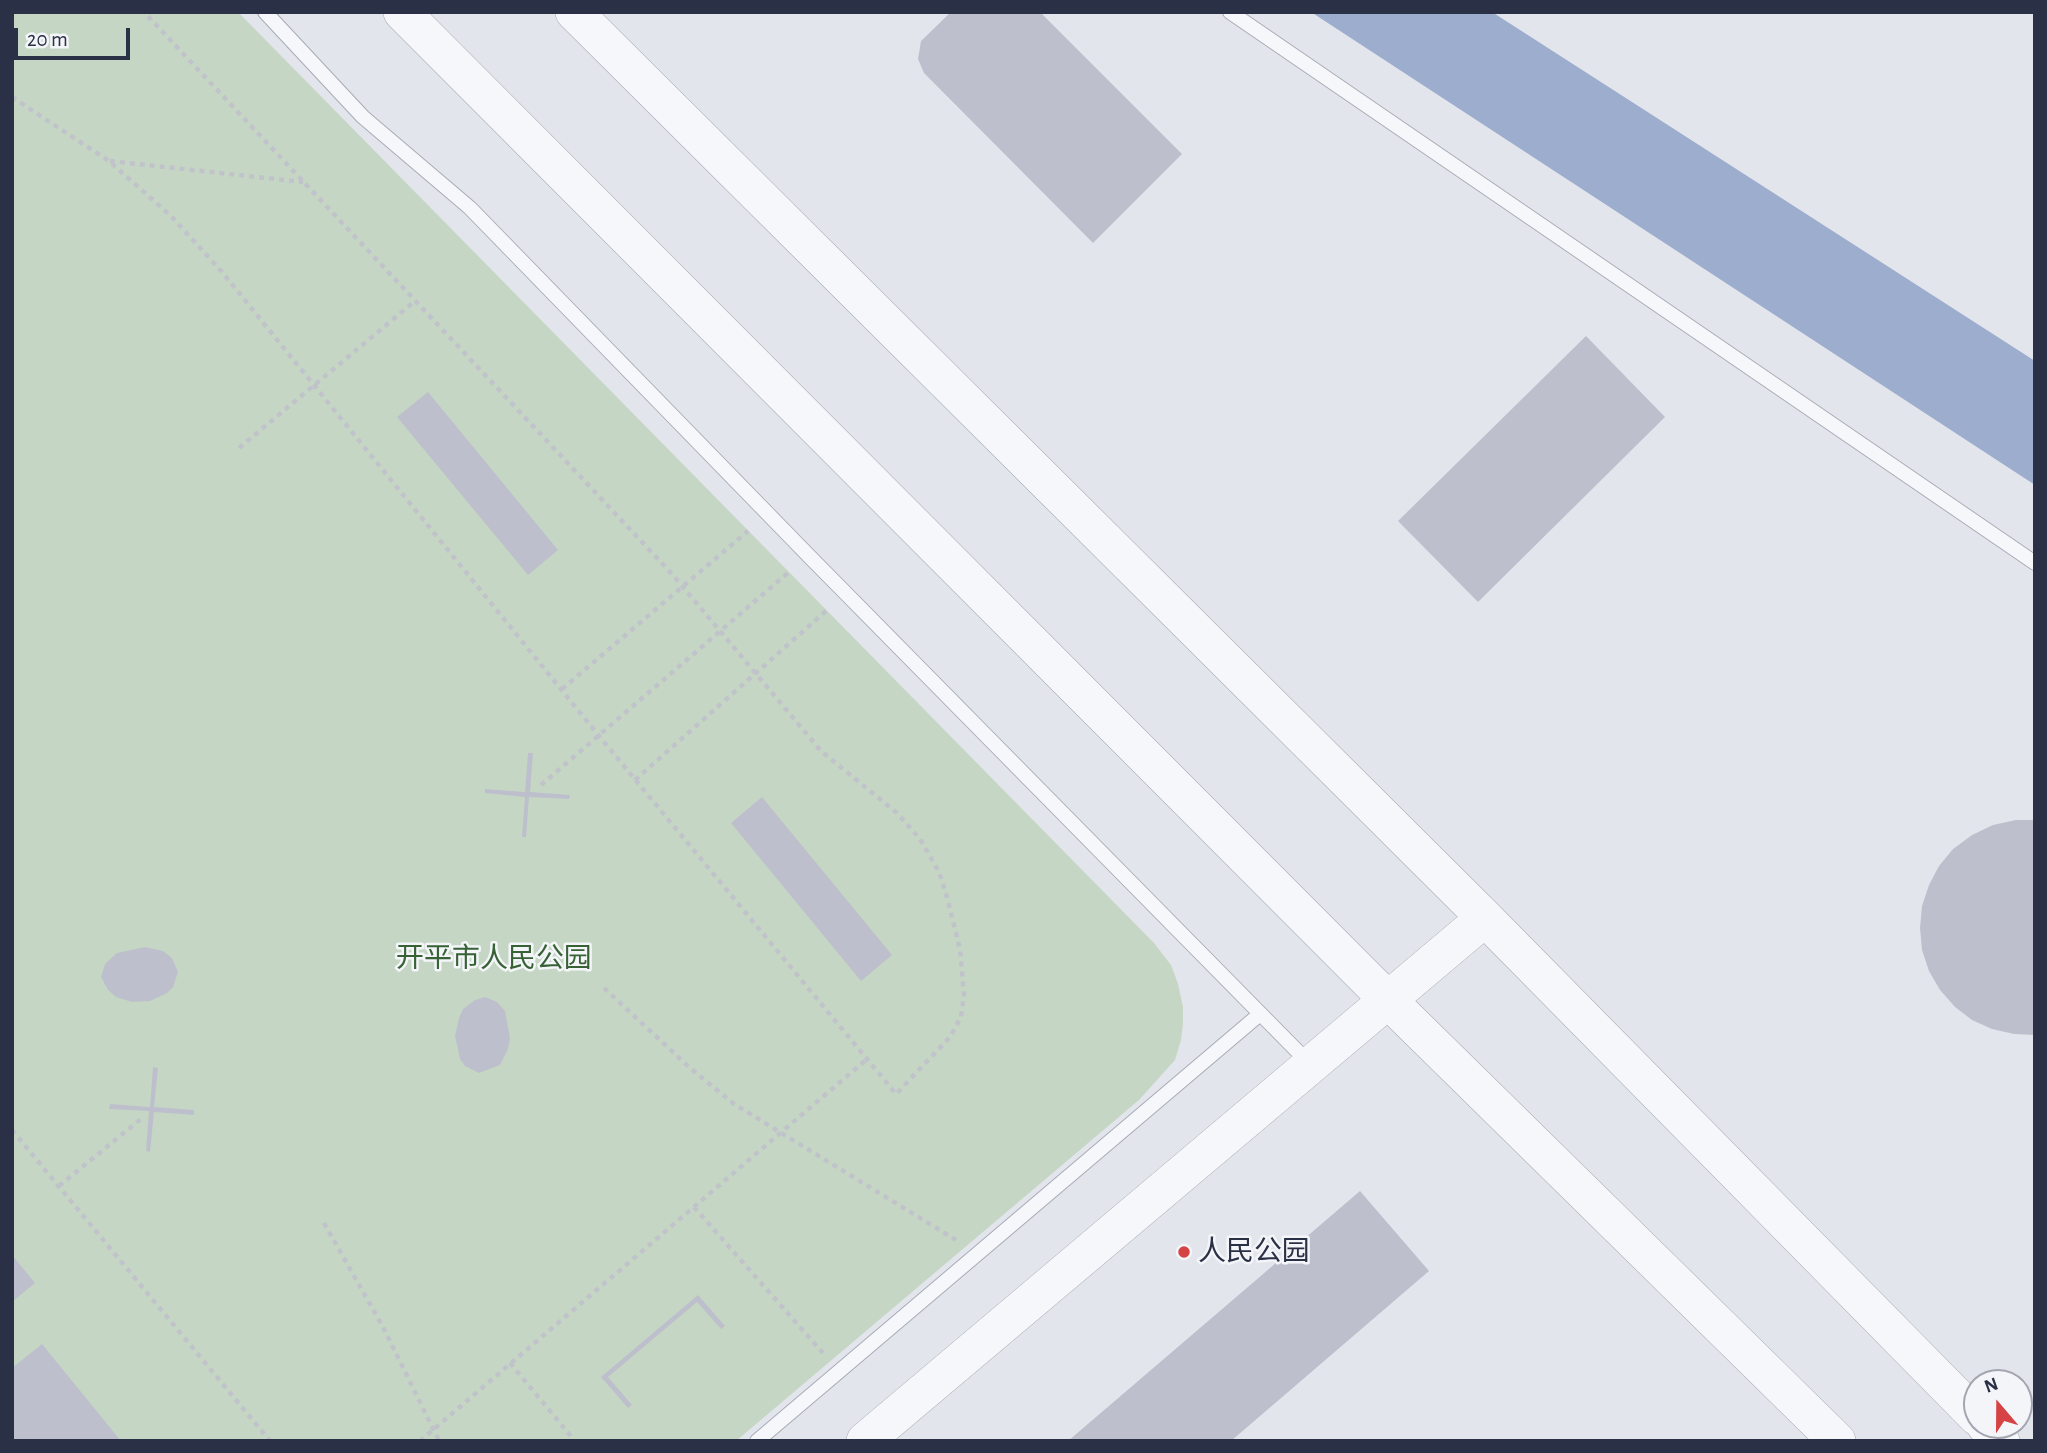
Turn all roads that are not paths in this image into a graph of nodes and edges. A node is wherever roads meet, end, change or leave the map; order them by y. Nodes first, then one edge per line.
1 (265, 12) edge
2 (402, 12) edge
3 (574, 12) edge
4 (1230, 12) edge
5 (2035, 563) edge
6 (1485, 918) junction
7 (1387, 999) junction
8 (1260, 1014) junction
9 (1310, 1064) junction
10 (1963, 1403) edge
11 (757, 1441) edge
12 (865, 1441) edge
13 (1837, 1441) edge

1 - 8 lane
2 - 7 street
3 - 6 street
4 - 5 lane
6 - 7 street
6 - 10 street
7 - 9 street
7 - 13 street
8 - 9 lane
8 - 11 lane
9 - 12 street

